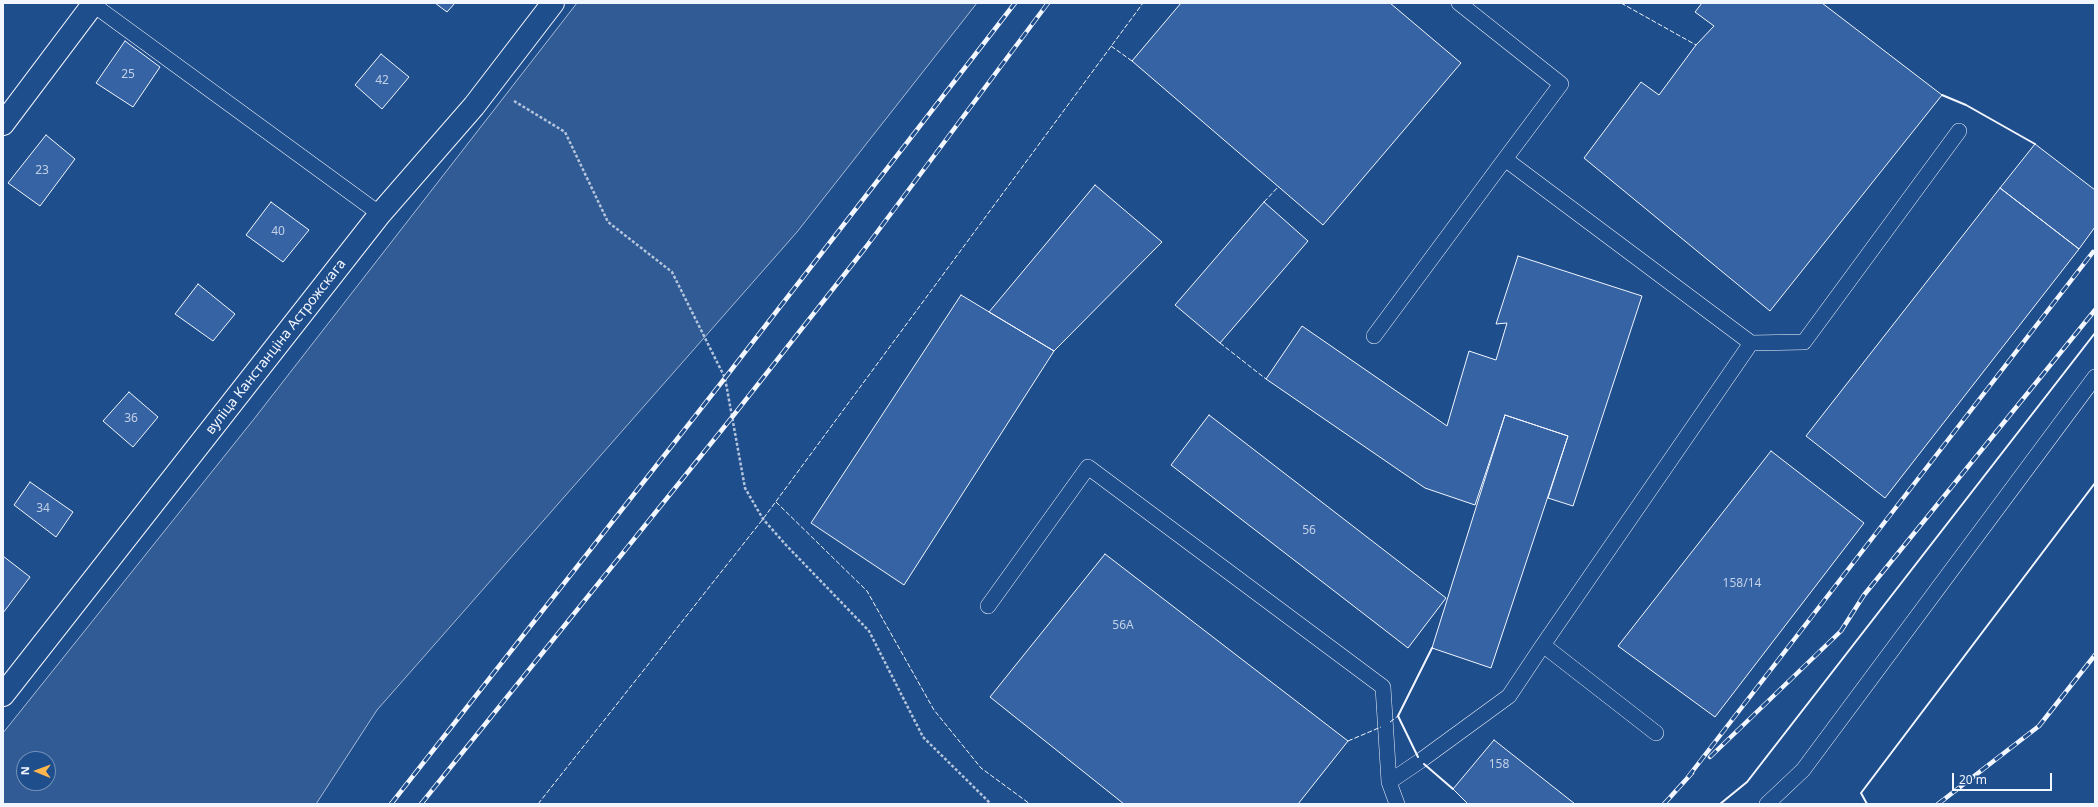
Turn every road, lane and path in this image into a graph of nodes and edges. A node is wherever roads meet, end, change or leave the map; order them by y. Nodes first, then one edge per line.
1 (553, 3) edge
2 (1459, 3) edge
3 (93, 4) edge
4 (474, 106) junction
5 (3, 124) edge
6 (1959, 131) dead end
7 (1505, 159) junction
8 (380, 214) junction
9 (1374, 336) dead end
10 (1750, 344) junction
11 (2095, 377) edge
12 (988, 606) dead end
13 (1543, 645) junction
14 (3, 695) edge
15 (1656, 732) dead end
16 (1389, 782) junction
17 (991, 804) edge
18 (1397, 804) edge
19 (1767, 804) edge

1 - 4 street, вуліца Канстанціна Астрожскага
2 - 7 lane
3 - 5 street
3 - 8 lane
4 - 8 street, вуліца Канстанціна Астрожскага
4 - 17 path
6 - 10 lane
7 - 9 lane
7 - 10 lane
8 - 14 street, вуліца Канстанціна Астрожскага
10 - 13 lane
11 - 19 lane
12 - 16 lane
13 - 15 lane
13 - 16 lane
16 - 18 lane

